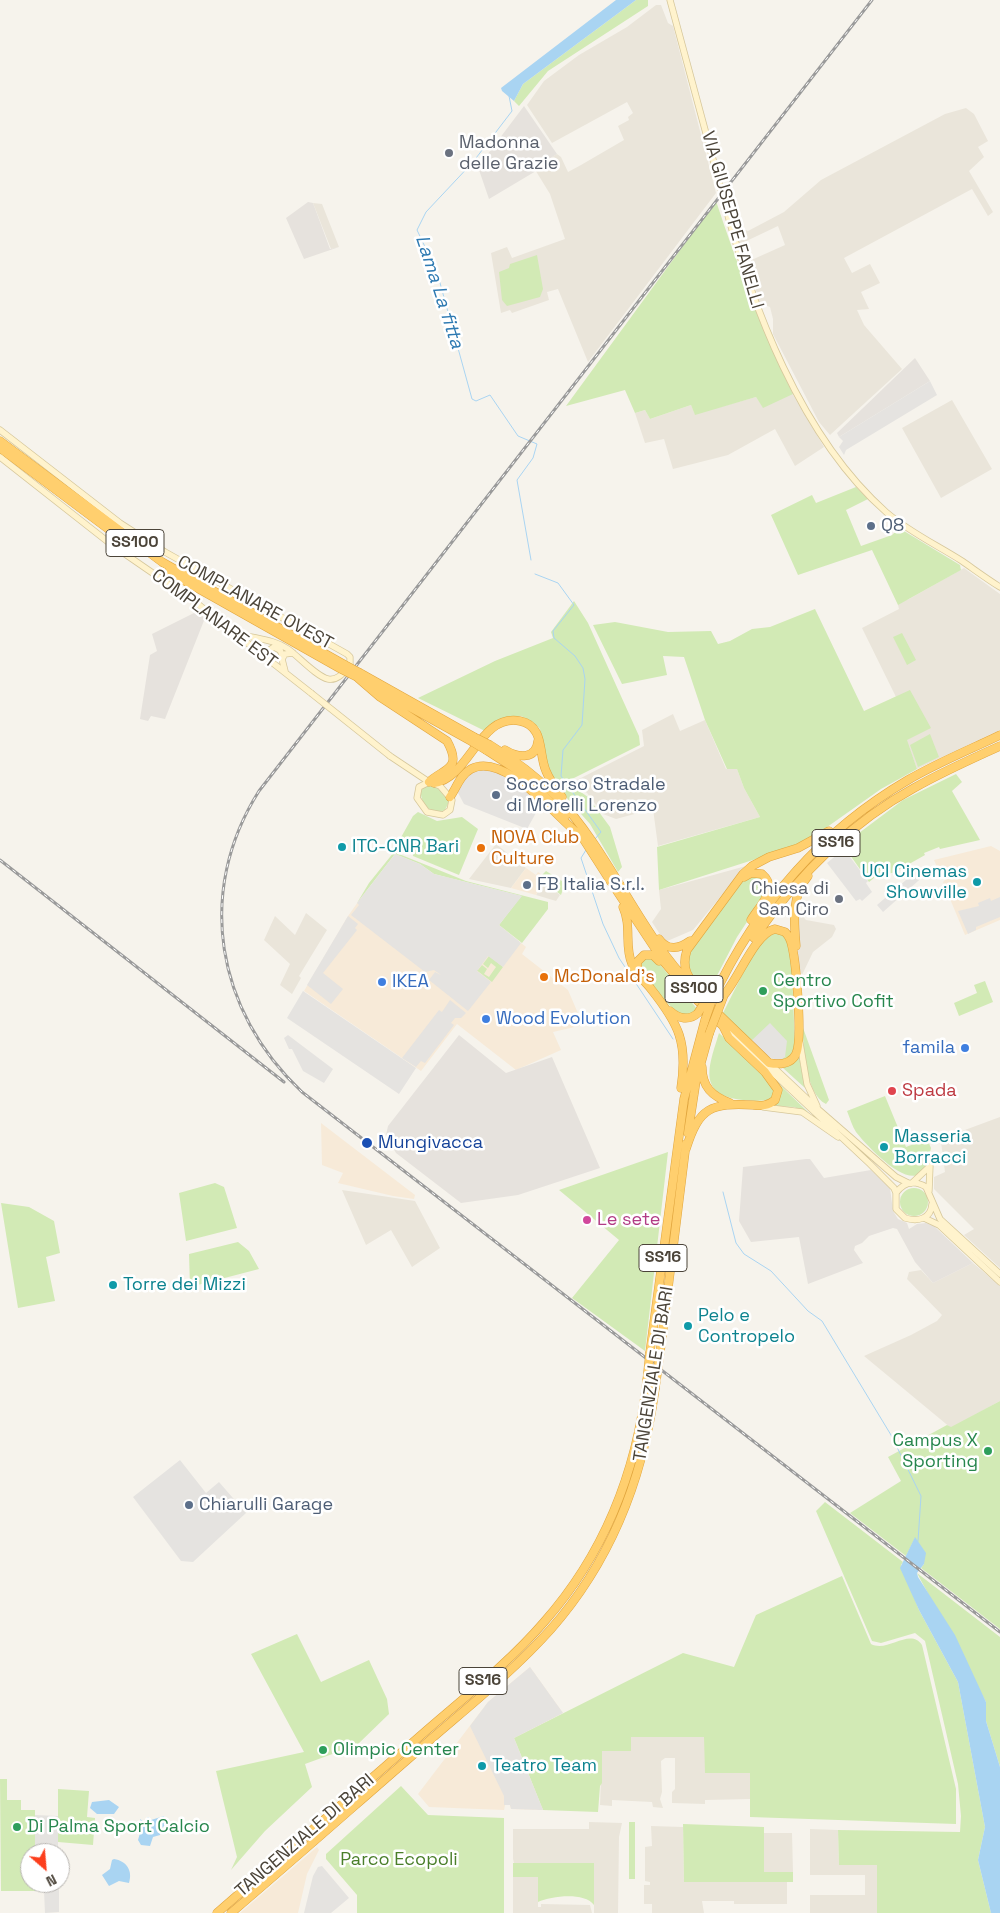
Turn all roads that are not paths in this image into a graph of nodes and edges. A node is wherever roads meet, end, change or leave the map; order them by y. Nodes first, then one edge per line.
1 (670, 0) edge
2 (0, 430) edge
3 (0, 441) edge
4 (0, 448) edge
5 (0, 457) edge
6 (999, 587) edge
7 (233, 632) junction
8 (293, 653) junction
9 (283, 657) junction
10 (268, 659) junction
11 (343, 667) junction
12 (287, 674) junction
13 (358, 676) junction
14 (1000, 735) edge
15 (539, 736) junction
16 (474, 737) junction
17 (489, 745) junction
18 (1000, 746) edge
19 (455, 772) junction
20 (432, 783) junction
21 (887, 794) junction
22 (454, 795) junction
23 (889, 803) junction
24 (586, 839) junction
25 (608, 877) junction
26 (735, 885) junction
27 (631, 903) junction
28 (747, 934) junction
29 (694, 938) junction
30 (795, 960) junction
31 (639, 974) junction
32 (724, 995) junction
33 (704, 999) junction
34 (662, 1002) junction
35 (723, 1026) junction
36 (800, 1043) junction
37 (702, 1056) junction
38 (769, 1063) junction
39 (736, 1104) junction
40 (758, 1106) junction
41 (819, 1110) junction
42 (678, 1137) junction
43 (850, 1144) junction
44 (686, 1149) junction
45 (910, 1183) junction
46 (930, 1192) junction
47 (896, 1193) junction
48 (932, 1204) junction
49 (924, 1218) junction
50 (1000, 1274) edge
51 (1000, 1282) edge
52 (217, 1913) edge
53 (231, 1913) edge

1 - 6 main road, VIA GIUSEPPE FANELLI, bridge
2 - 8 main road, COMPLANARE OVEST
3 - 11 highway, SS100
4 - 11 highway, SS100
5 - 7 main road, COMPLANARE EST
7 - 8 main road, COMPLANARE OVEST
7 - 10 main road, COMPLANARE EST
8 - 9 main road, COMPLANARE OVEST
9 - 10 main road
9 - 12 main road, COMPLANARE OVEST
10 - 12 main road, COMPLANARE EST
11 - 13 highway, SS100, bridge
12 - 20 main road, COMPLANARE EST, bridge
13 - 16 highway, SS100
13 - 16 highway, SS100
13 - 20 highway, SS100
14 - 21 highway, TANGENZIALE DI BARI / SS16
15 - 17 highway, SS100
15 - 19 highway
15 - 24 highway, SS100
16 - 17 highway, SS100
17 - 24 highway, SS100
18 - 23 highway, TANGENZIALE DI BARI / SS16
19 - 20 highway
19 - 22 highway
20 - 22 main road
20 - 22 main road
21 - 26 highway
21 - 28 highway, TANGENZIALE DI BARI / SS16
22 - 24 highway, SS100
23 - 30 highway
23 - 32 highway, TANGENZIALE DI BARI / SS16
24 - 25 highway, SS100
24 - 27 highway, SS100
25 - 31 highway
25 - 33 highway, SS100
26 - 28 highway
26 - 29 highway
27 - 29 highway
27 - 33 highway, SS100
28 - 33 highway, TANGENZIALE DI BARI / SS16
29 - 33 highway
30 - 32 highway
30 - 36 highway
31 - 33 highway
31 - 34 highway
32 - 37 highway, TANGENZIALE DI BARI / SS16, bridge
33 - 34 highway, bridge
33 - 35 highway, SS100
33 - 38 highway, SS100
33 - 42 highway, TANGENZIALE DI BARI / SS16, bridge
34 - 42 highway
35 - 40 highway, SS100
35 - 43 main road, SS100
36 - 38 highway
36 - 41 main road
37 - 39 highway
37 - 44 highway, TANGENZIALE DI BARI / SS16
38 - 41 main road, SS100
39 - 40 highway
39 - 44 highway
40 - 43 main road
41 - 45 main road, SS100
42 - 52 highway, TANGENZIALE DI BARI / SS16, bridge
43 - 47 main road, SS100
44 - 53 highway, TANGENZIALE DI BARI / SS16, bridge
45 - 46 main road
45 - 46 main road
45 - 47 main road
46 - 48 main road
47 - 49 main road
48 - 49 main road
48 - 50 main road
49 - 51 main road

